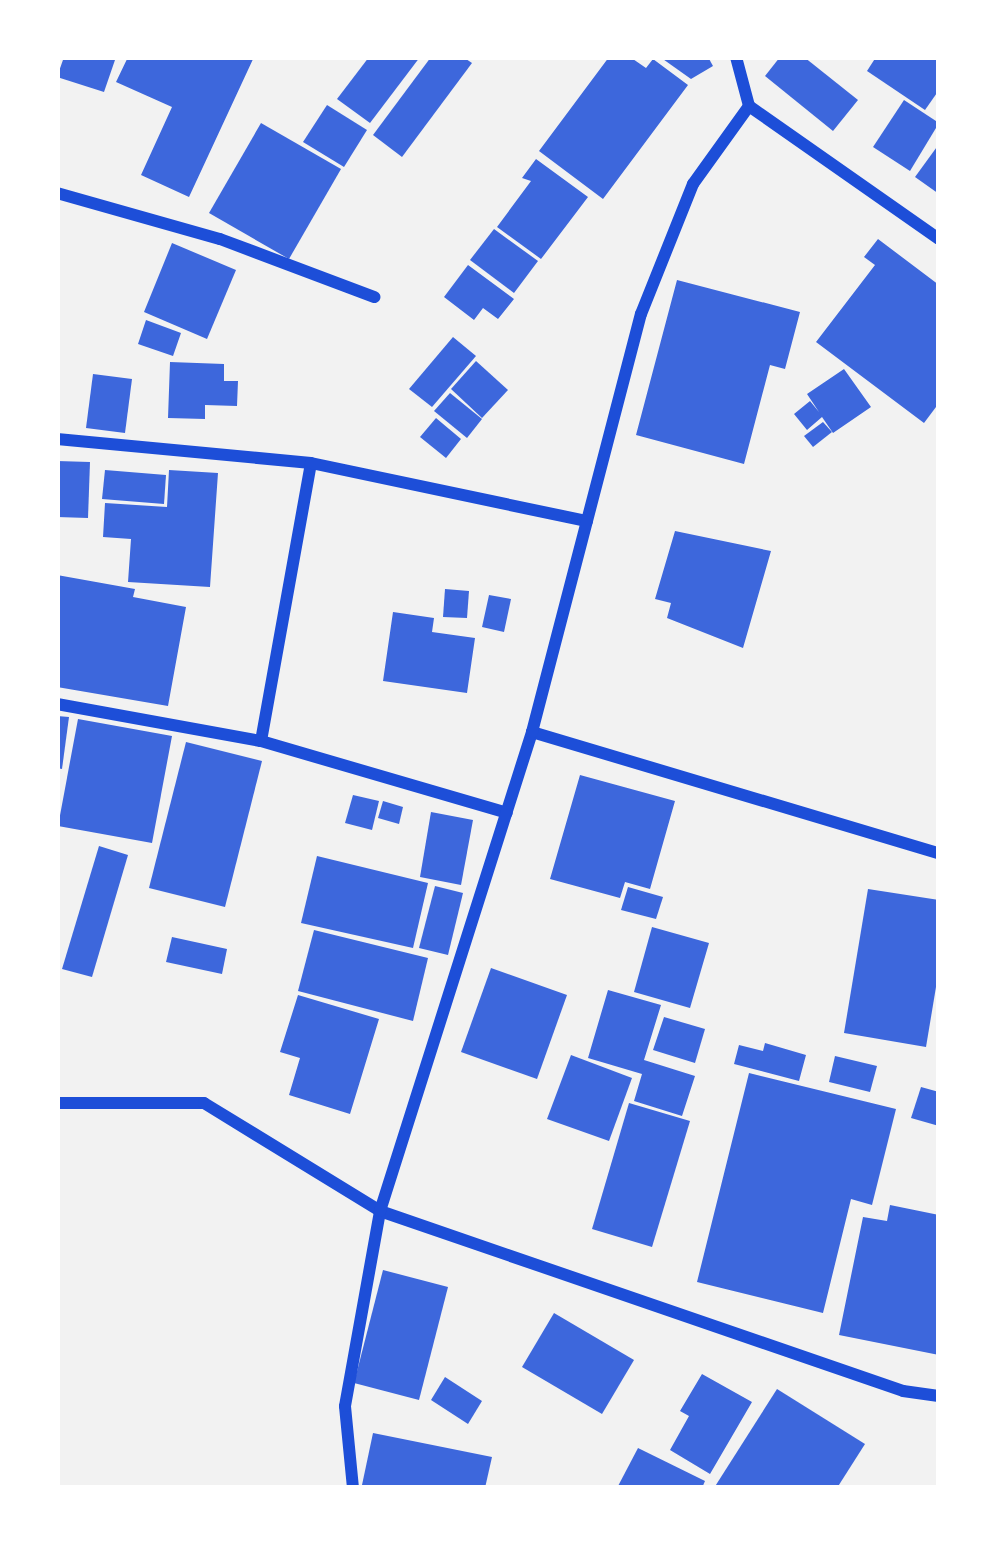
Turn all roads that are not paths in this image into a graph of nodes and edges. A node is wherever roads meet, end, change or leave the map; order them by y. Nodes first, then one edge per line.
1 (736, 57) edge
2 (749, 106) junction
3 (57, 193) edge
4 (939, 239) edge
5 (374, 297) dead end
6 (57, 439) edge
7 (310, 463) junction
8 (586, 521) junction
9 (57, 704) edge
10 (532, 732) junction
11 (261, 741) junction
12 (506, 813) junction
13 (939, 854) edge
14 (57, 1103) edge
15 (380, 1211) junction
16 (939, 1396) edge
17 (352, 1488) edge

1 - 2 street
2 - 4 street
2 - 8 street
3 - 5 street
6 - 7 street
7 - 8 street
7 - 11 street
8 - 10 street
9 - 11 street
10 - 12 street
10 - 13 street
11 - 12 street
12 - 15 street
14 - 15 street
15 - 16 street
15 - 17 street

